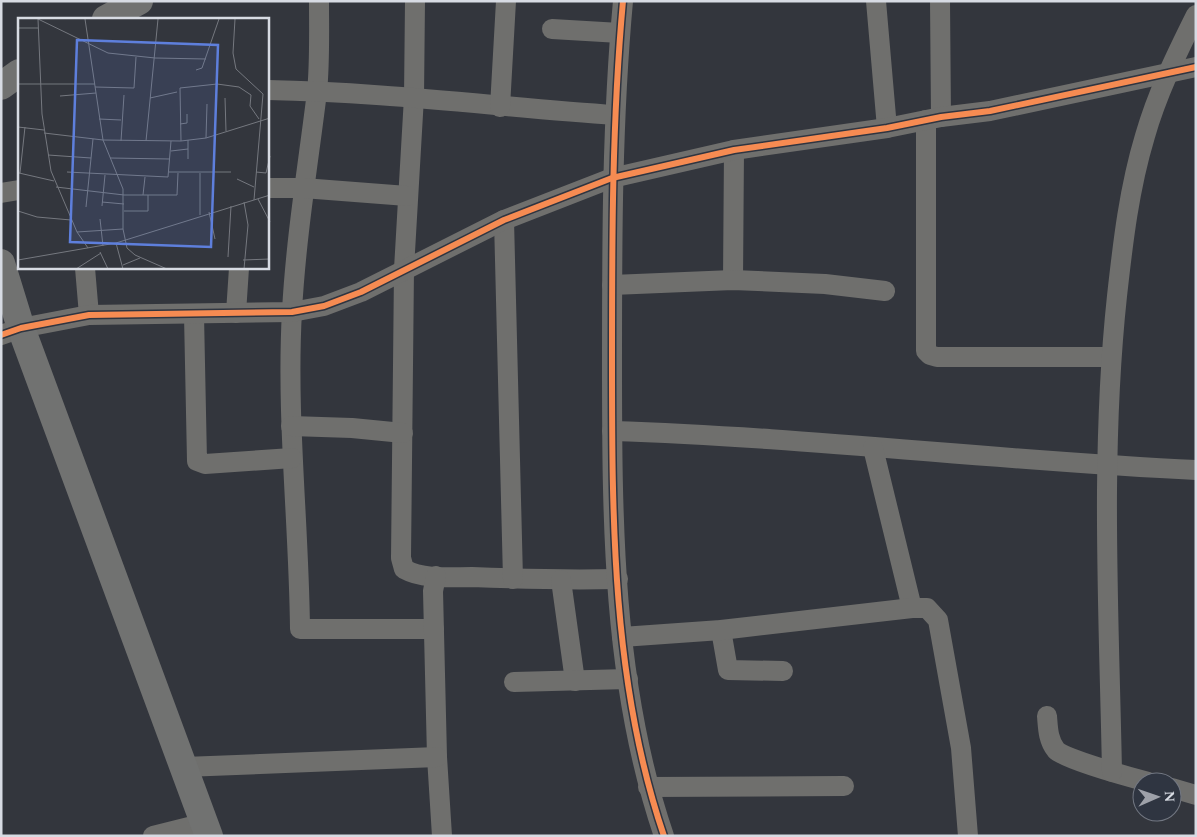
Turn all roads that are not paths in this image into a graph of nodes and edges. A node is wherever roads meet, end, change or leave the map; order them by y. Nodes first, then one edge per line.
1 (320, 1) edge
2 (415, 1) edge
3 (506, 1) edge
4 (623, 1) edge
5 (876, 1) edge
6 (940, 1) edge
7 (134, 3) edge
8 (1196, 15) edge
9 (108, 18) edge
10 (552, 29) dead end
11 (620, 33) junction
12 (1196, 67) edge
13 (1168, 72) junction
14 (18, 74) edge
15 (1, 86) edge
16 (269, 90) edge
17 (317, 91) junction
18 (414, 97) junction
19 (500, 107) junction
20 (615, 115) junction
21 (933, 118) junction
22 (887, 128) junction
23 (734, 150) junction
24 (612, 178) junction
25 (269, 188) edge
26 (303, 188) junction
27 (18, 190) edge
28 (1, 193) edge
29 (407, 196) junction
30 (504, 220) junction
31 (85, 269) edge
32 (239, 269) edge
33 (404, 269) junction
34 (2, 270) edge
35 (733, 280) junction
36 (612, 285) junction
37 (885, 291) dead end
38 (292, 312) junction
39 (236, 313) junction
40 (89, 315) junction
41 (194, 315) junction
42 (11, 332) edge
43 (1110, 357) junction
44 (291, 426) junction
45 (612, 430) junction
46 (403, 433) junction
47 (873, 448) junction
48 (292, 458) junction
49 (1106, 466) junction
50 (1196, 470) edge
51 (436, 576) junction
52 (512, 579) junction
53 (618, 579) junction
54 (561, 580) junction
55 (912, 608) junction
56 (434, 629) junction
57 (721, 630) junction
58 (622, 637) junction
59 (783, 671) dead end
60 (628, 679) junction
61 (575, 681) junction
62 (514, 682) dead end
63 (1047, 716) dead end
64 (437, 757) junction
65 (184, 767) junction
66 (1112, 772) junction
67 (1132, 778) edge
68 (844, 786) dead end
69 (648, 787) junction
70 (1182, 791) edge
71 (1196, 795) edge
72 (207, 830) edge
73 (153, 836) edge
74 (442, 836) edge
75 (664, 836) edge
76 (968, 836) edge

1 - 17 street
2 - 18 street
3 - 19 street
4 - 11 street
5 - 22 street
6 - 21 street
7 - 9 street
8 - 13 street
10 - 11 street
11 - 20 street
12 - 13 street
13 - 21 street
13 - 43 street
14 - 15 street
16 - 17 street
17 - 18 street
17 - 26 street
18 - 19 street
18 - 29 street
19 - 20 street
20 - 24 street
21 - 22 street
21 - 43 street
22 - 23 street
23 - 24 street
23 - 35 street
24 - 30 street
24 - 36 street
25 - 26 street
26 - 29 street
26 - 38 street
27 - 28 street
29 - 33 street
30 - 33 street
30 - 52 street
31 - 40 street
32 - 39 street
33 - 38 street
33 - 46 street
34 - 42 street
35 - 36 street
35 - 37 street
36 - 45 street
38 - 39 street
38 - 44 street
39 - 41 street
40 - 41 street
40 - 42 street
41 - 48 street
42 - 65 street
43 - 49 street
44 - 46 street
44 - 48 street
45 - 47 street
45 - 53 street
46 - 51 street
47 - 49 street
47 - 55 street
48 - 56 street
49 - 50 street
49 - 66 street
51 - 52 street
51 - 56 street
52 - 54 street
53 - 54 street
53 - 58 street
54 - 61 street
55 - 57 street
55 - 76 street
56 - 64 street
57 - 58 street
57 - 59 street
58 - 60 street
60 - 61 street
60 - 69 street
61 - 62 street
63 - 66 street
64 - 65 street
64 - 74 street
65 - 72 street
66 - 67 street
68 - 69 street
69 - 75 street
70 - 71 street
72 - 73 street

